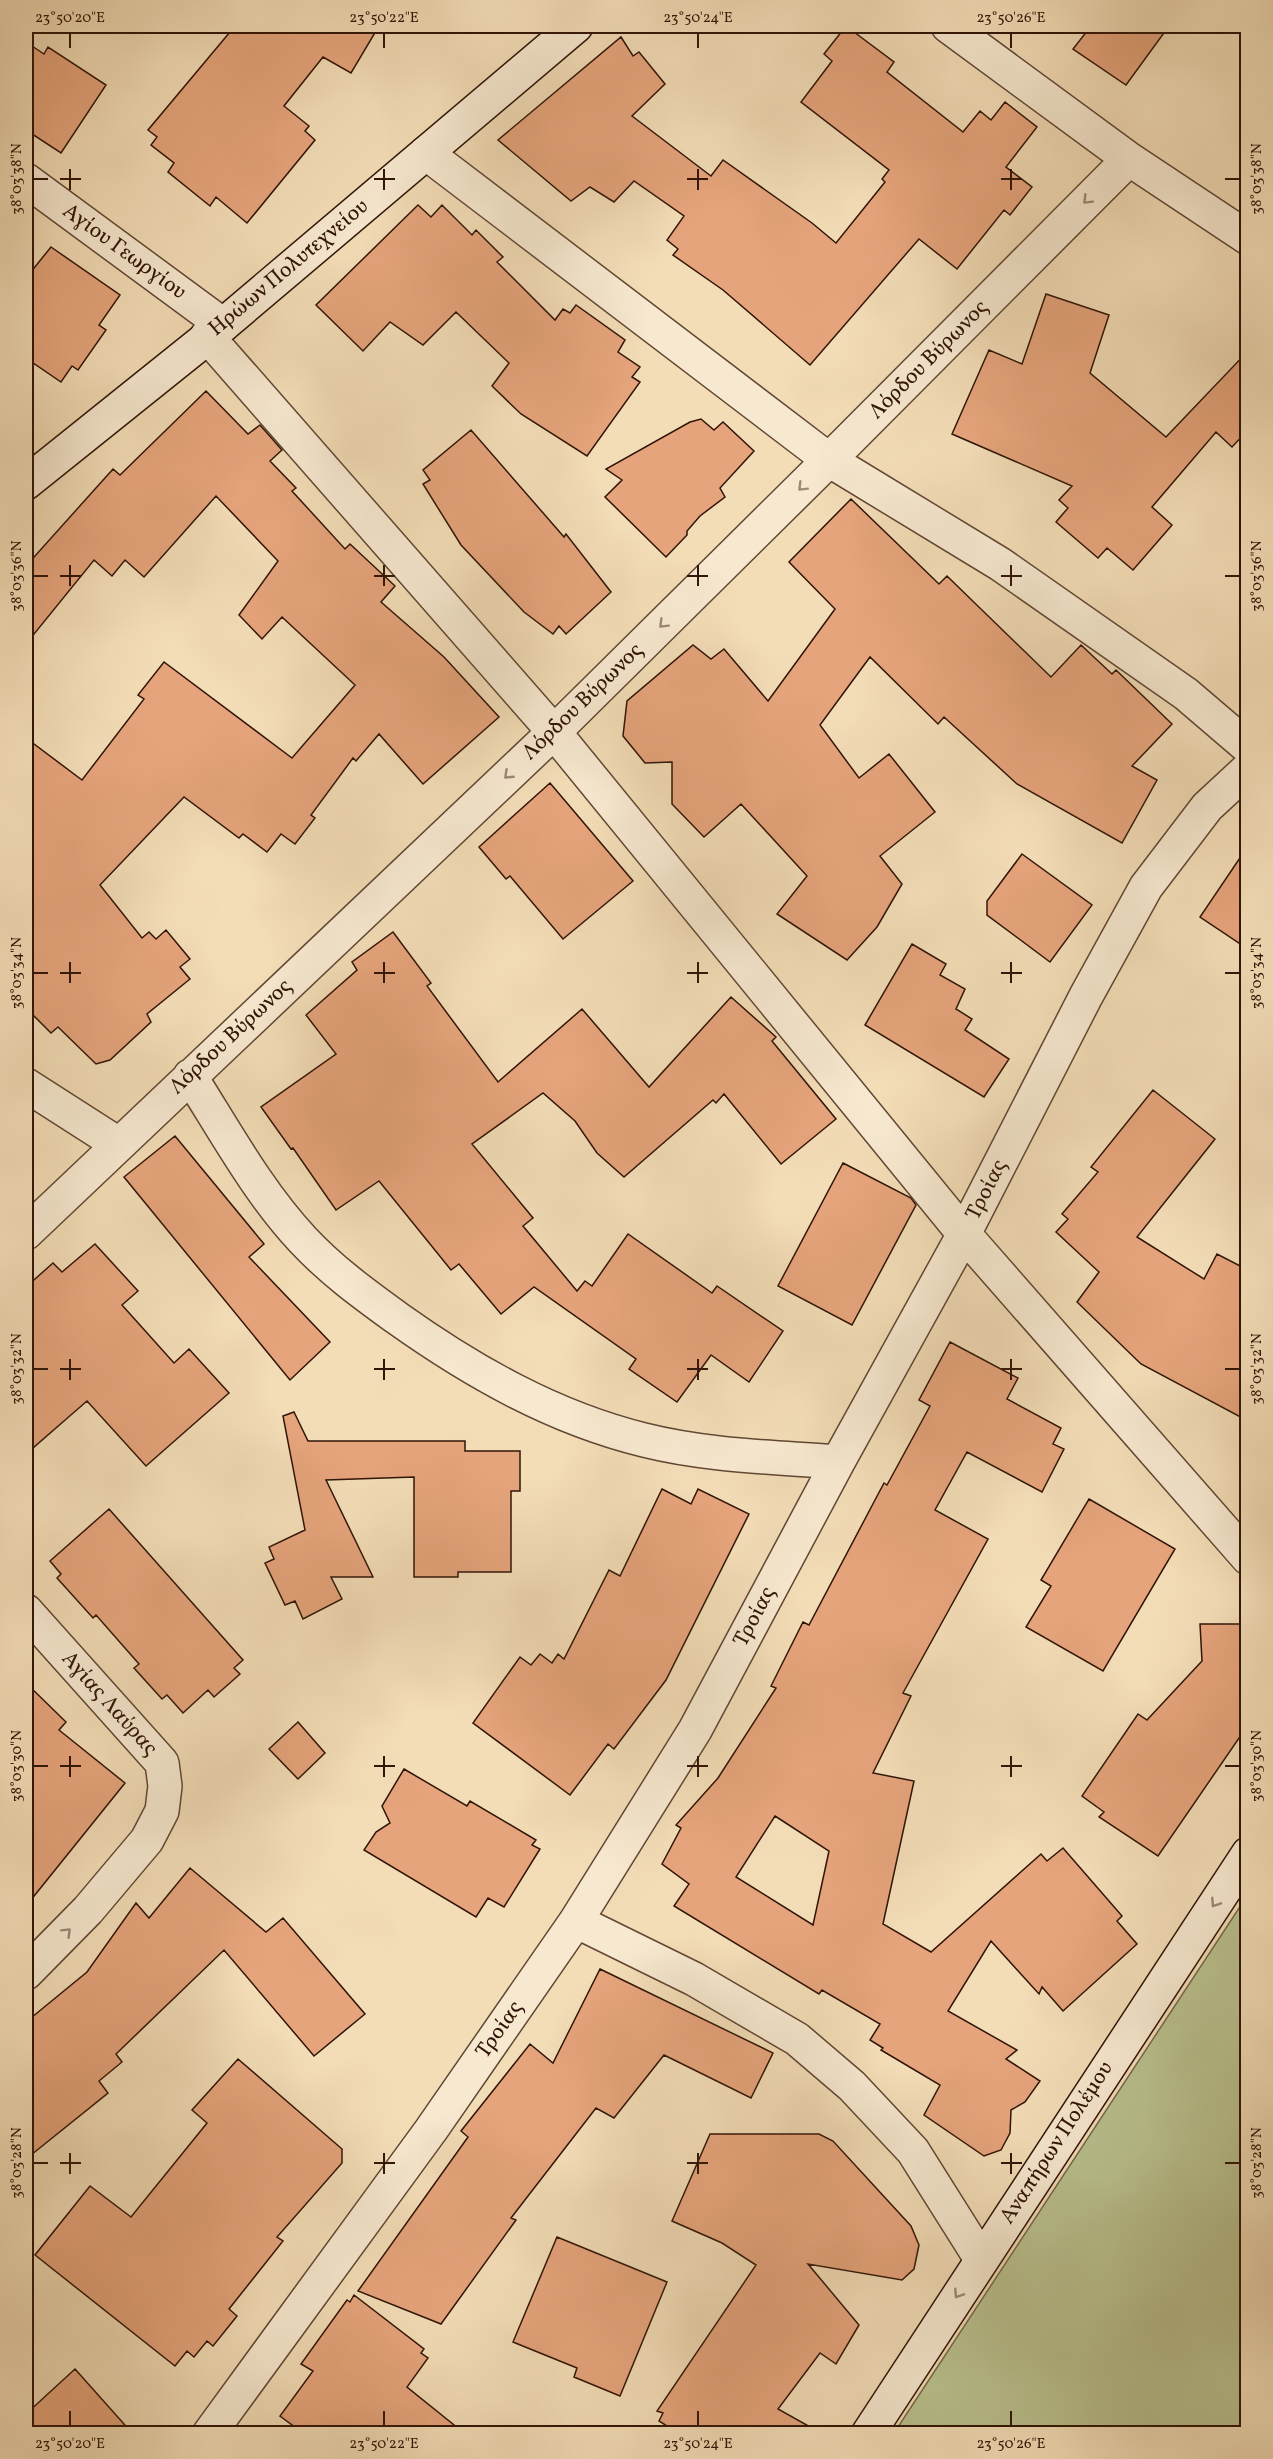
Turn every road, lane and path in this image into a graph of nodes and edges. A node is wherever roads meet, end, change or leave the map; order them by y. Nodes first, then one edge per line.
1 (576, 26) edge
2 (948, 26) edge
3 (426, 153) junction
4 (1129, 159) junction
5 (26, 180) edge
6 (1248, 238) edge
7 (215, 330) junction
8 (829, 460) junction
9 (26, 483) edge
10 (554, 732) junction
11 (1248, 747) edge
12 (1248, 769) edge
13 (190, 1076) junction
14 (26, 1085) edge
15 (118, 1144) junction
16 (26, 1233) edge
17 (964, 1234) junction
18 (838, 1462) junction
19 (1248, 1558) edge
20 (26, 1611) edge
21 (1248, 1854) edge
22 (576, 1921) junction
23 (26, 1973) edge
24 (981, 2259) junction
25 (209, 2433) edge
26 (868, 2433) edge

1 - 3 street, Ηρώων Πολυτεχνείου
2 - 4 street
3 - 7 street, Ηρώων Πολυτεχνείου
3 - 8 street
4 - 6 street
4 -> 8 street, Λόρδου Βύρωνος
5 - 7 street, Αγίου Γεωργίου
7 - 9 street, Ηρώων Πολυτεχνείου
7 - 10 street, Αγίου Γεωργίου
8 -> 10 street, Λόρδου Βύρωνος
8 - 11 street
10 -> 13 street, Λόρδου Βύρωνος
10 - 17 street, Αγίου Γεωργίου
12 - 17 street, Τροίας
13 - 15 street, Λόρδου Βύρωνος
13 - 18 street
14 - 15 street
15 - 16 street, Λόρδου Βύρωνος
17 - 18 street, Τροίας
17 - 19 street, Αγίου Γεωργίου
18 - 22 street, Τροίας
23 -> 20 street, Αγίας Λαύρας
21 -> 24 street, Αναπήρων Πολέμου
22 - 24 street
22 - 25 street, Τροίας
24 -> 26 street, Αναπήρων Πολέμου

